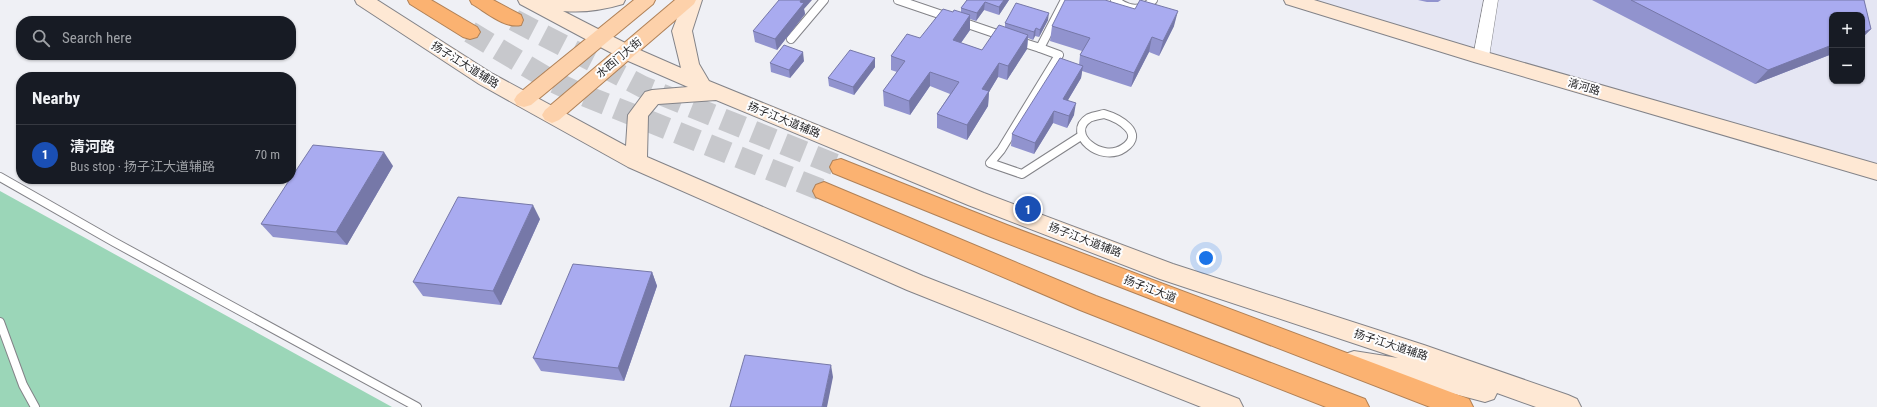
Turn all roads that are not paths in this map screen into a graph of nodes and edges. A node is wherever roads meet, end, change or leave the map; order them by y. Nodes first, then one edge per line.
1 (364, 0) edge
2 (417, 0) edge
3 (479, 0) edge
4 (616, 0) edge
5 (646, 0) edge
6 (687, 0) edge
7 (693, 0) edge
8 (824, 0) edge
9 (898, 0) edge
10 (1065, 0) edge
11 (1115, 0) edge
12 (1153, 0) edge
13 (1293, 0) edge
14 (1491, 0) edge
15 (530, 2) edge
16 (514, 20) tunnel mouth
17 (470, 32) tunnel mouth
18 (600, 38) junction
19 (791, 39) dead end
20 (1040, 48) junction
21 (626, 52) junction
22 (1481, 57) junction
23 (710, 89) junction
24 (524, 100) junction
25 (552, 115) junction
26 (1081, 136) junction
27 (636, 161) junction
28 (841, 167) tunnel mouth
29 (1877, 172) edge
30 (0, 177) edge
31 (824, 191) tunnel mouth
32 (0, 322) edge
33 (1335, 358) junction
34 (1562, 405) edge
35 (35, 407) edge
36 (417, 407) edge
37 (1230, 407) edge
38 (1356, 407) edge
39 (1460, 407) edge

1 - 24 main road, 扬子江大道辅路
2 - 17 highway
3 - 16 highway
4 - 15 main road
5 - 18 main road
6 - 21 main road, 水西门大街
7 - 23 main road
8 - 19 lane
9 - 20 lane
10 - 20 lane
11 - 12 lane
13 - 22 main road, 清河路
14 - 22 street
15 - 18 main road, 扬子江大道辅路
18 - 21 main road, 扬子江大道辅路
18 - 24 main road
20 - 26 lane
21 - 23 main road, 扬子江大道辅路
21 - 25 main road, 水西门大街
22 - 29 main road, 清河路
23 - 27 main road
23 - 34 main road, 扬子江大道辅路
24 - 25 main road, 扬子江大道辅路
25 - 27 main road, 扬子江大道辅路
26 - 26 lane
27 - 37 main road, 扬子江大道辅路
28 - 33 highway, 扬子江大道
30 - 36 lane
31 - 38 highway
32 - 35 lane
33 - 34 main road
33 - 39 highway, 扬子江大道

